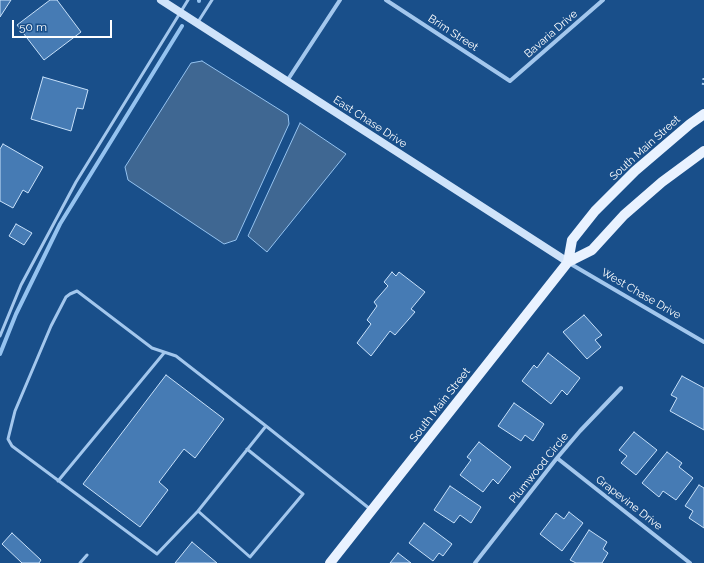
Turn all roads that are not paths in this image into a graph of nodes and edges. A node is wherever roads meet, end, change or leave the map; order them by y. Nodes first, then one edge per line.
1 (161, 0) edge
2 (188, 0) edge
3 (212, 0) edge
4 (340, 0) edge
5 (386, 0) edge
6 (603, 0) edge
7 (180, 12) junction
8 (198, 24) junction
9 (286, 81) junction
10 (510, 81) joint
11 (704, 114) edge
12 (704, 151) edge
13 (568, 262) junction
14 (0, 336) edge
15 (704, 342) edge
16 (164, 353) junction
17 (621, 388) dead end
18 (266, 426) junction
19 (247, 449) junction
20 (557, 458) junction
21 (58, 481) junction
22 (372, 510) junction
23 (198, 511) junction
24 (87, 556) dead end
25 (80, 563) edge
26 (330, 563) edge
27 (475, 563) edge
28 (690, 563) edge

1 - 7 street, East Chase Drive
2 - 7 lane
3 - 8 lane
4 - 9 street
5 - 10 street, Brim Street
6 - 10 street, Bavaria Drive
7 - 8 street, East Chase Drive
7 - 14 lane
8 - 9 street, East Chase Drive
9 - 13 street, East Chase Drive
11 - 13 main road, South Main Street
12 - 13 main road, South Main Street
13 - 15 street, West Chase Drive
13 - 22 main road, South Main Street
16 - 18 lane
16 - 21 lane
16 - 21 lane
17 - 20 street, Plumwood Circle
18 - 19 lane
18 - 22 lane
19 - 23 lane
19 - 23 lane
20 - 27 street, Plumwood Circle
20 - 28 street, Grapevine Drive
21 - 23 lane
22 - 26 main road, South Main Street
24 - 25 lane

